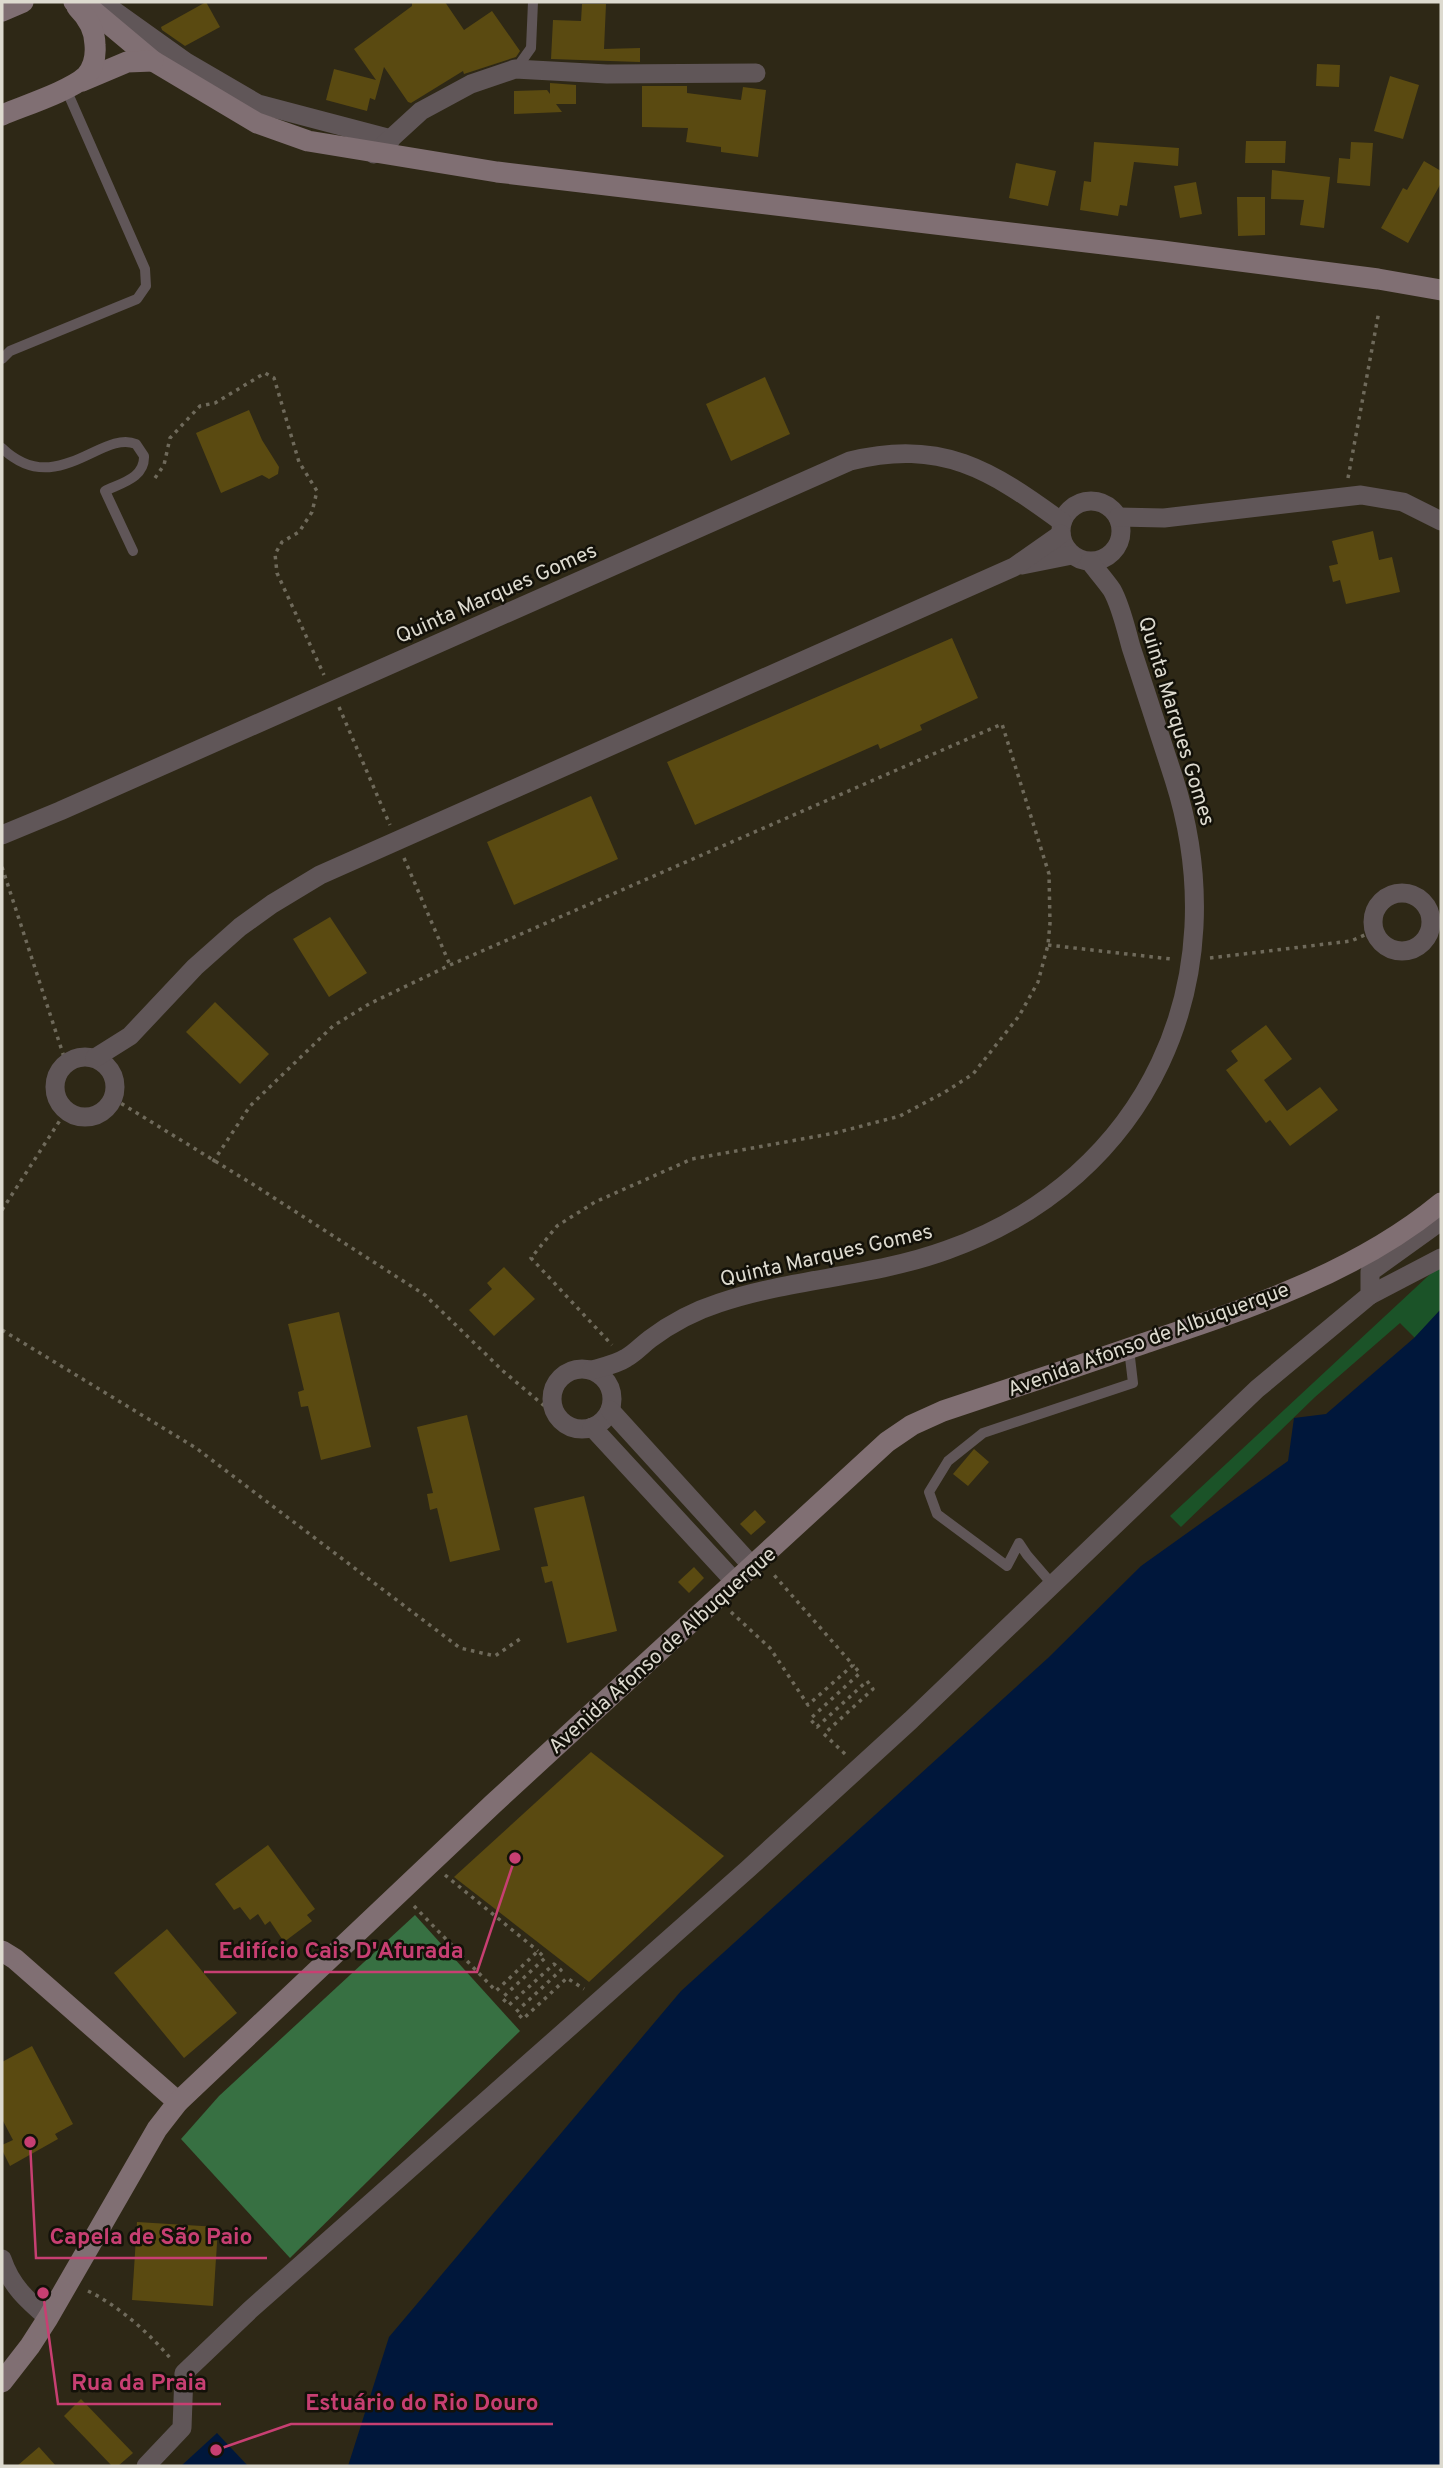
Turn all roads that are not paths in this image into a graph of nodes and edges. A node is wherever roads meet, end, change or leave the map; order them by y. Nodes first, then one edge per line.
1 (23, 2) edge
2 (72, 2) edge
3 (102, 2) edge
4 (533, 2) edge
5 (2, 10) edge
6 (153, 61) junction
7 (515, 69) junction
8 (756, 73) dead end
9 (70, 86) junction
10 (2, 115) edge
11 (391, 139) junction
12 (374, 154) junction
13 (1441, 290) edge
14 (2, 359) edge
15 (2, 448) edge
16 (1118, 517) junction
17 (1164, 518) junction
18 (1065, 522) junction
19 (1441, 522) edge
20 (1118, 544) junction
21 (133, 551) dead end
22 (1081, 558) junction
23 (1014, 567) junction
24 (1113, 592) junction
25 (2, 835) edge
26 (1436, 913) edge
27 (130, 1036) junction
28 (94, 1058) junction
29 (113, 1074) junction
30 (1441, 1203) edge
31 (1441, 1220) edge
32 (1441, 1258) edge
33 (1370, 1295) junction
34 (1129, 1349) junction
35 (625, 1359) junction
36 (592, 1370) junction
37 (611, 1401) junction
38 (592, 1427) junction
39 (753, 1567) junction
40 (736, 1583) junction
41 (1052, 1584) junction
42 (2, 1951) edge
43 (178, 2102) junction
44 (2, 2259) edge
45 (48, 2318) junction
46 (2, 2382) edge
47 (146, 2466) edge

1 - 5 main road
2 - 6 main road
2 - 9 main road
3 - 11 street
4 - 7 lane
6 - 9 main road
6 - 12 main road
7 - 8 street
7 - 11 street
9 - 10 main road
9 - 14 lane
11 - 12 street
12 - 13 main road
15 - 21 lane
16 - 17 street, Quinta Marques Gomes
16 - 18 street, Quinta Marques Gomes
16 - 20 street, Quinta Marques Gomes
17 - 19 street, Quinta Marques Gomes
17 - 20 street, Quinta Marques Gomes
18 - 22 street, Quinta Marques Gomes
18 - 23 street, Quinta Marques Gomes
18 - 25 street, Quinta Marques Gomes
20 - 22 street, Quinta Marques Gomes
20 - 24 street, Quinta Marques Gomes
22 - 23 street, Quinta Marques Gomes
22 - 24 street, Quinta Marques Gomes
23 - 27 street, Quinta Marques Gomes
24 - 35 street, Quinta Marques Gomes
26 - 26 street
27 - 28 street, Quinta Marques Gomes
27 - 29 street, Quinta Marques Gomes
28 - 29 street
28 - 29 street, Quinta Marques Gomes
30 - 34 main road, Avenida Afonso de Albuquerque
31 - 33 street
32 - 33 street
33 - 41 street
34 - 39 main road, Avenida Afonso de Albuquerque
34 - 41 lane
35 - 36 street, Quinta Marques Gomes
35 - 37 street
36 - 37 street
36 - 38 street, Quinta Marques Gomes
37 - 38 street
37 - 39 street
38 - 40 street
39 - 40 main road, Avenida Afonso de Albuquerque
40 - 43 main road, Avenida Afonso de Albuquerque
41 - 47 street
42 - 43 main road
43 - 45 main road, Avenida Afonso de Albuquerque
44 - 45 street
45 - 46 main road, Avenida Afonso de Albuquerque

